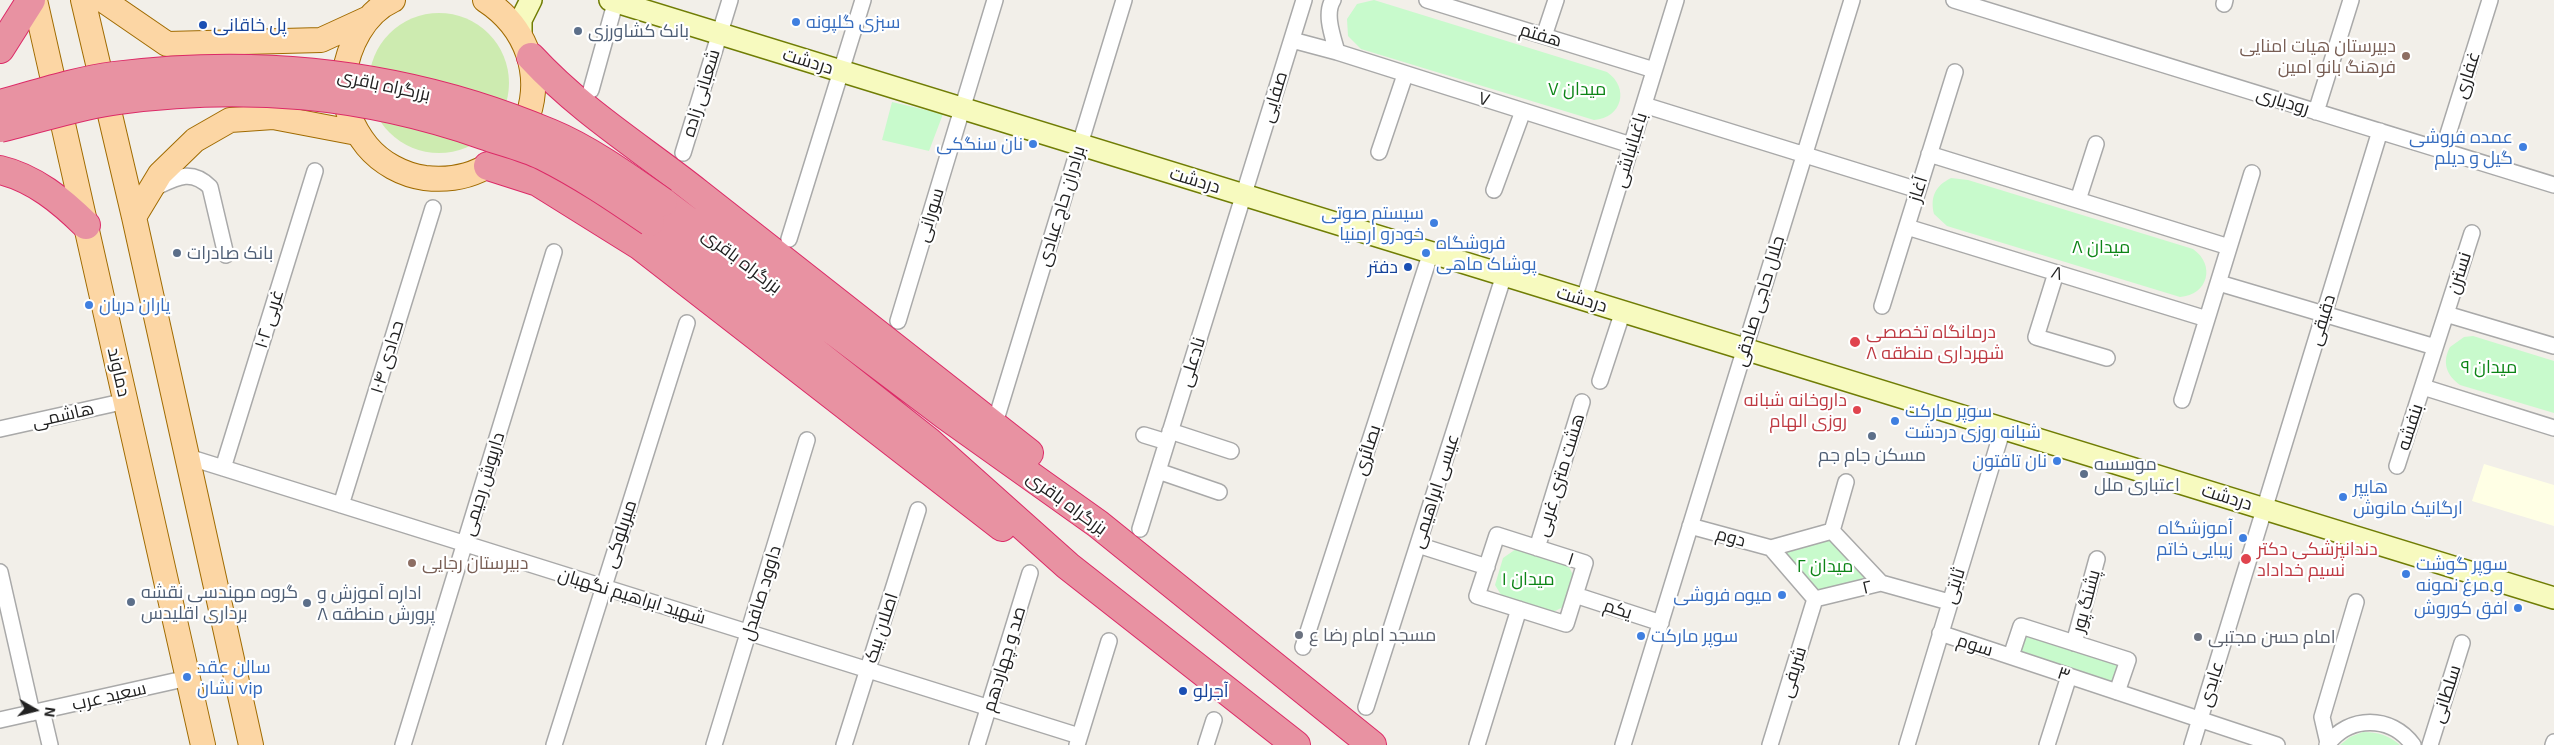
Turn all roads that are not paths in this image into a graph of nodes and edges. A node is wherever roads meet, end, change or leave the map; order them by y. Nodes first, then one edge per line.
1 (31, 0) edge
2 (35, 0) edge
3 (83, 0) edge
4 (103, 0) edge
5 (486, 0) edge
6 (531, 0) edge
7 (730, 0) edge
8 (863, 0) edge
9 (995, 0) edge
10 (1124, 0) edge
11 (1333, 0) edge
12 (1556, 0) edge
13 (1676, 0) edge
14 (1852, 0) edge
15 (1954, 0) edge
16 (2351, 0) edge
17 (2490, 0) edge
18 (391, 1) edge
19 (614, 1) edge
20 (1301, 1) edge
21 (1432, 1) edge
22 (370, 17) junction
23 (719, 34) junction
24 (1544, 36) junction
25 (1292, 40) junction
26 (526, 46) junction
27 (0, 49) edge
28 (1337, 52) junction
29 (1654, 70) junction
30 (841, 71) junction
31 (1955, 72) dead end
32 (1405, 74) junction
33 (591, 90) dead end
34 (0, 98) edge
35 (0, 104) edge
36 (1644, 104) junction
37 (962, 108) junction
38 (1523, 111) junction
39 (2316, 112) junction
40 (0, 128) edge
41 (2380, 131) junction
42 (357, 133) junction
43 (0, 142) edge
44 (1080, 144) junction
45 (2096, 144) dead end
46 (1631, 145) junction
47 (2443, 150) junction
48 (1379, 152) dead end
49 (683, 153) dead end
50 (1929, 154) junction
51 (1804, 155) junction
52 (488, 166) junction
53 (0, 170) edge
54 (315, 171) dead end
55 (2252, 173) dead end
56 (2554, 185) edge
57 (1494, 190) dead end
58 (1918, 190) junction
59 (148, 191) junction
60 (1244, 195) junction
61 (2078, 200) junction
62 (433, 208) dead end
63 (656, 212) junction
64 (134, 217) junction
65 (86, 225) junction
66 (1907, 227) junction
67 (2472, 233) dead end
68 (789, 238) dead end
69 (2230, 247) junction
70 (554, 252) dead end
71 (1431, 252) junction
72 (226, 255) dead end
73 (2056, 273) junction
74 (1504, 275) junction
75 (2218, 283) junction
76 (1584, 299) junction
77 (1882, 306) dead end
78 (1623, 311) junction
79 (2324, 314) junction
80 (2446, 314) junction
81 (2207, 319) junction
82 (898, 321) dead end
83 (686, 323) dead end
84 (2554, 346) edge
85 (2436, 347) junction
86 (1745, 349) junction
87 (2108, 358) dead end
88 (1600, 381) dead end
89 (2423, 387) junction
90 (126, 400) junction
91 (2182, 400) dead end
92 (1582, 402) dead end
93 (998, 413) dead end
94 (2003, 428) junction
95 (2554, 428) edge
96 (0, 429) edge
97 (1144, 435) dead end
98 (1169, 436) junction
99 (808, 440) dead end
100 (1231, 451) dead end
101 (185, 456) junction
102 (2398, 466) dead end
103 (223, 468) junction
104 (1158, 471) junction
105 (1846, 482) dead end
106 (1219, 492) dead end
107 (341, 505) junction
108 (2265, 509) junction
109 (918, 510) dead end
110 (1098, 524) junction
111 (1690, 526) junction
112 (1140, 529) dead end
113 (1832, 531) junction
114 (465, 544) junction
115 (1418, 545) junction
116 (1538, 548) junction
117 (1771, 548) junction
118 (2097, 558) dead end
119 (1068, 566) junction
120 (1487, 567) junction
121 (0, 572) edge
122 (1030, 573) dead end
123 (1881, 583) junction
124 (603, 587) junction
125 (1575, 595) junction
126 (2554, 598) edge
127 (1815, 599) junction
128 (1950, 602) junction
129 (2356, 602) dead end
130 (1519, 609) junction
131 (1661, 622) junction
132 (749, 633) junction
133 (1940, 633) junction
134 (1109, 641) dead end
135 (2074, 643) junction
136 (2462, 643) dead end
137 (1303, 647) dead end
138 (2010, 656) junction
139 (867, 670) junction
140 (2068, 676) junction
141 (188, 678) junction
142 (2117, 692) junction
143 (1366, 707) dead end
144 (988, 708) junction
145 (37, 712) junction
146 (2200, 719) junction
147 (0, 720) edge
148 (1214, 720) dead end
149 (1078, 741) edge
150 (2327, 744) edge
151 (50, 745) edge
152 (203, 745) edge
153 (250, 745) edge
154 (403, 745) edge
155 (554, 745) edge
156 (714, 745) edge
157 (844, 745) edge
158 (977, 745) edge
159 (1206, 745) edge
160 (1296, 745) edge
161 (1372, 745) edge
162 (1477, 745) edge
163 (1623, 745) edge
164 (1770, 745) edge
165 (1907, 745) edge
166 (2048, 745) edge
167 (2192, 745) edge
168 (2277, 745) edge
169 (2413, 745) edge
170 (2430, 745) edge

1 - 27 highway
2 - 65 main road, دماوند
3 - 64 main road
4 - 22 main road
5 - 26 main road
6 - 26 main road
7 - 23 street, شعبانی زاده
8 - 30 street
9 - 37 street, سورانی
10 - 44 street, برادران حاج عبادی
11 - 28 street
12 - 24 street
13 - 29 street, باغبانباشی
14 - 51 street, جلال حاجی صادقی
15 - 39 street, رودباری
16 - 39 street
17 - 47 street, غفاری
18 - 22 main road
19 - 23 main road, دردشت
19 - 33 street
20 - 25 street, صفایی
21 - 24 street, هفتم
22 - 42 main road
23 - 30 main road, دردشت
23 - 49 street, شعبانی زاده
24 - 29 street, هفتم
25 - 28 street, ۷
25 - 60 street, صفایی
26 - 52 main road
26 - 110 highway
28 - 32 street, ۷
29 - 36 street, باغبانباشی
30 - 37 main road, دردشت
30 - 68 street
31 - 50 street, آغاز
32 - 38 street, ۷
32 - 48 street
34 - 43 highway
35 - 63 highway, بزرگراه باقری, bridge
36 - 46 street, باغبانباشی
36 - 51 street
37 - 44 main road, دردشت
37 - 82 street, سورانی
38 - 46 street, ۷
38 - 57 street
39 - 41 street, رودباری
40 - 63 highway, بزرگراه باقری, bridge
41 - 47 street, رودباری
41 - 79 street, دقیقی
42 - 52 main road
42 - 59 main road
44 - 60 main road, دردشت
44 - 93 street, برادران حاج عبادی
45 - 61 street
46 - 76 street, باغبانباشی
47 - 56 street, رودباری
50 - 58 street, آغاز
50 - 61 street
51 - 58 street
51 - 86 street, جلال حاجی صادقی
52 - 119 highway
53 - 65 highway
54 - 103 street, ۱۰۲ غربی
55 - 69 street
58 - 66 street, آغاز
59 - 64 main road
59 - 72 street
60 - 71 main road, دردشت
60 - 98 street, نادعلی
61 - 69 street
62 - 107 street, حدادی ۱۰۴
63 - 110 highway, بزرگراه باقری
63 - 119 highway, بزرگراه باقری
64 - 101 main road
65 - 90 main road, دماوند
66 - 73 street, ۸
66 - 77 street, آغاز
67 - 80 street, نسترن
69 - 75 street
70 - 114 street, داریوش رحیمی
71 - 74 main road, دردشت
71 - 137 street, بصائری
73 - 81 street, ۸
73 - 87 street
74 - 76 main road, دردشت
74 - 115 street, عیسی ابراهیمی
75 - 79 street
75 - 81 street
76 - 78 main road, دردشت
78 - 86 main road, دردشت
78 - 88 street
79 - 85 street
79 - 108 street, دقیقی
80 - 84 street
80 - 85 street
81 - 91 street
83 - 124 street, میربلوکی
85 - 89 street
86 - 94 main road, دردشت
86 - 111 street, جلال حاجی صادقی
89 - 95 street
89 - 102 street, بنفشه
90 - 96 street, هاشمی
90 - 141 main road, دماوند
92 - 116 street, هشت متری غربی
94 - 108 main road, دردشت
94 - 128 street, ثابتی
97 - 98 street
98 - 100 street
98 - 104 street, نادعلی
99 - 132 street, داوود صافدل
101 - 103 street, شهید ابراهیم نگهبان
101 - 153 main road
103 - 107 street, شهید ابراهیم نگهبان
104 - 106 street
104 - 112 street, نادعلی
105 - 113 street
107 - 114 street, شهید ابراهیم نگهبان
108 - 126 main road, دردشت
108 - 146 street, عابدی
109 - 139 street, اصلان بیک
110 - 161 highway, بزرگراه باقری
111 - 117 street, دوم
111 - 131 street, جلال حاجی صادقی
113 - 117 street
113 - 123 street, ۲
114 - 124 street, شهید ابراهیم نگهبان
114 - 154 street, داریوش رحیمی
115 - 120 street
115 - 143 street, عیسی ابراهیمی
116 - 120 street, ۱
116 - 125 street, ۱
117 - 127 street
118 - 135 street, پشنگ پور
119 - 160 highway, بزرگراه باقری
120 - 130 street, ۱
121 - 145 street
122 - 144 street, صد و چهاردهم
123 - 127 street, ۲
123 - 128 street
124 - 132 street, شهید ابراهیم نگهبان
124 - 155 street, میربلوکی
125 - 130 street, ۱
125 - 131 street, یکم
127 - 164 street, شریفی
128 - 133 street, ثابتی
129 - 150 street
130 - 162 street
131 - 163 street, جلال حاجی صادقی
132 - 139 street, شهید ابراهیم نگهبان
132 - 156 street, داوود صافدل
133 - 138 street, سوم
133 - 165 street, ثابتی
134 - 149 street
135 - 138 street
135 - 142 street
136 - 170 street, سلطانی
138 - 140 street, ۳
139 - 144 street, شهید ابراهیم نگهبان
139 - 157 street, اصلان بیک
140 - 142 street, ۳
140 - 166 street
141 - 145 street, سعید عرب
141 - 152 main road, دماوند
142 - 146 street, ۳
144 - 149 street, شهید ابراهیم نگهبان
144 - 158 street, صد و چهاردهم
145 - 147 street, سعید عرب
145 - 151 street
146 - 167 street, عابدی
146 - 168 street, ۳
148 - 159 street
150 - 169 street

